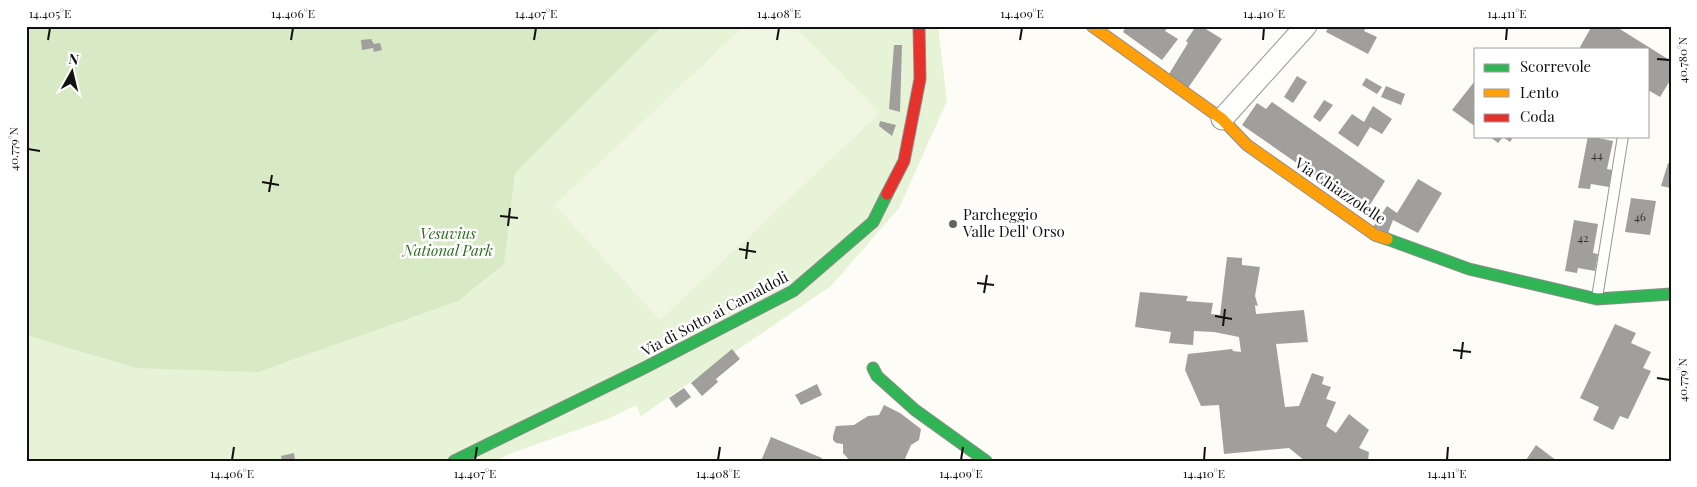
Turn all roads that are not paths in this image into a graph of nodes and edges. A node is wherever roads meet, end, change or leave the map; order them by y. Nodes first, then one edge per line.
1 (919, 26) edge
2 (1092, 26) edge
3 (1306, 26) edge
4 (1222, 119) junction
5 (1623, 138) edge
6 (1671, 294) edge
7 (1597, 299) junction
8 (873, 368) dead end
9 (454, 461) edge
10 (986, 461) edge

1 - 9 street, Via di Sotto ai Camaldoli
2 - 4 street, Via Chiazzolelle
3 - 4 street
4 - 7 street, Via Chiazzolelle
5 - 7 lane
6 - 7 street, Via Chiazzolelle
8 - 10 street

